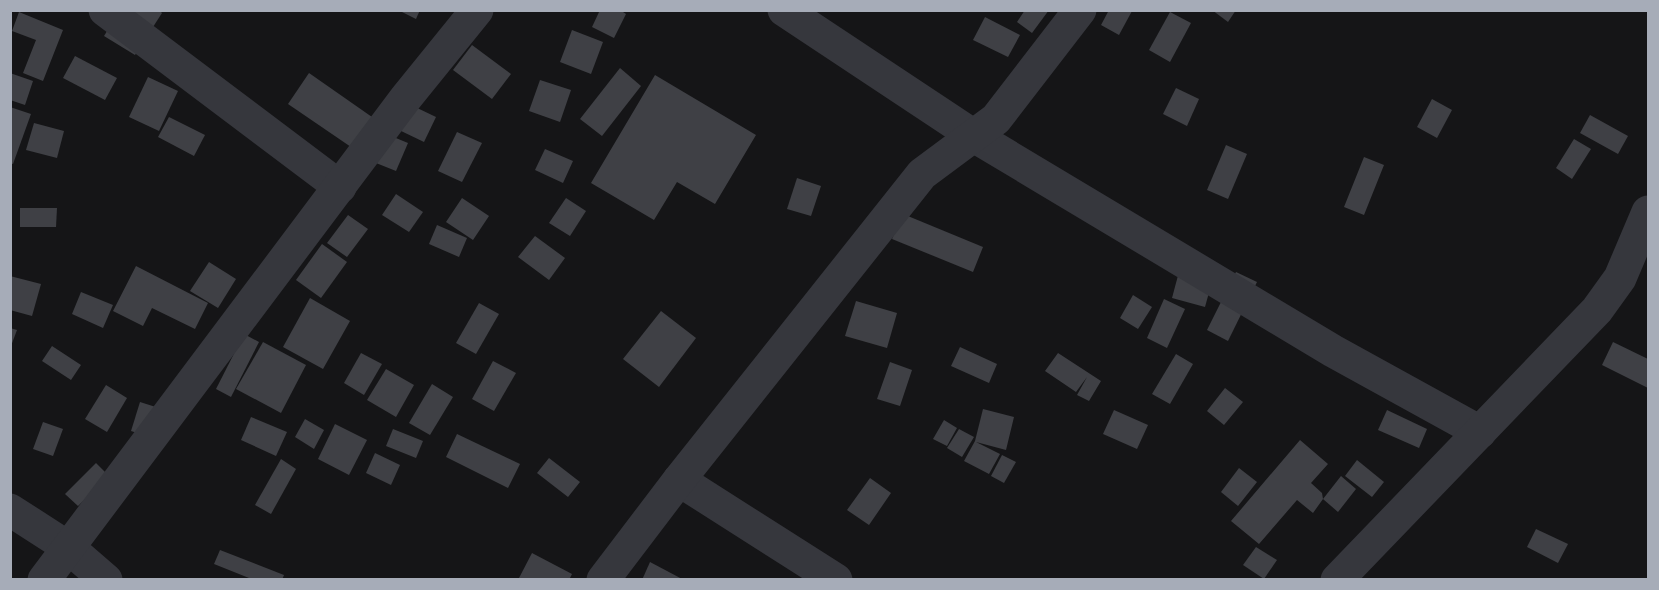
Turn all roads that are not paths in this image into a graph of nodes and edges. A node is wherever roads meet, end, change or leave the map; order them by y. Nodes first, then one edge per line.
1 (105, 10) edge
2 (477, 10) edge
3 (784, 10) edge
4 (1080, 10) edge
5 (974, 136) junction
6 (340, 187) junction
7 (1648, 212) edge
8 (1480, 432) junction
9 (679, 480) junction
10 (10, 510) edge
11 (69, 548) junction
12 (44, 579) edge
13 (106, 579) edge
14 (603, 579) edge
15 (836, 579) edge
16 (1337, 579) edge

1 - 6 street
2 - 6 street
3 - 5 street
4 - 5 street
5 - 8 street
5 - 9 street
6 - 11 street
7 - 8 street
8 - 16 street
9 - 14 street
9 - 15 street
10 - 11 street
11 - 12 street
11 - 13 street

